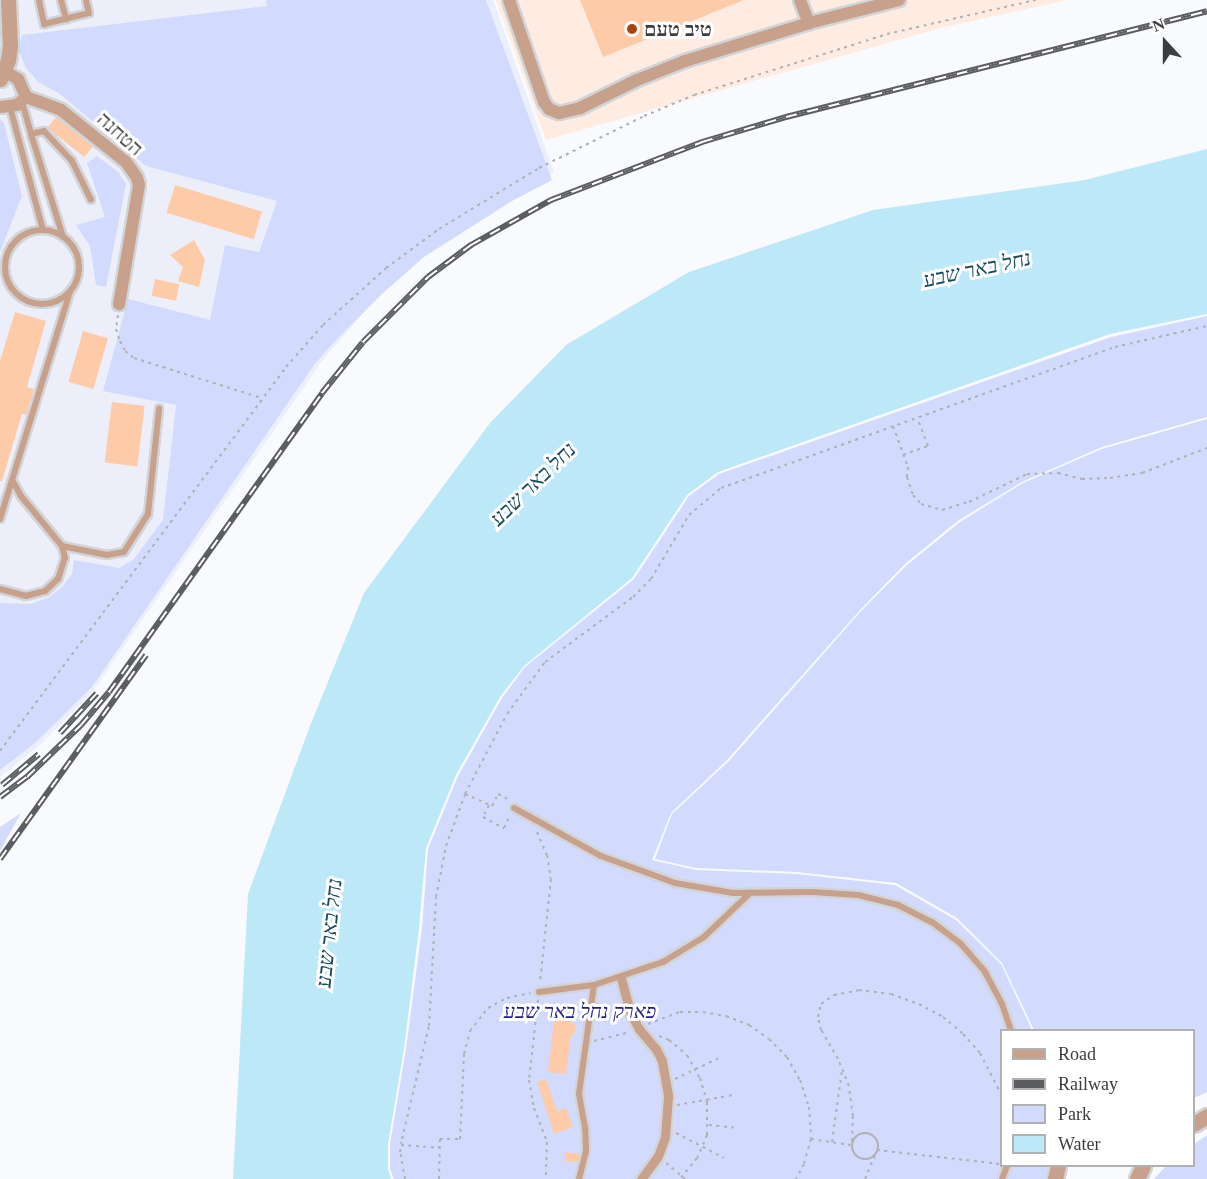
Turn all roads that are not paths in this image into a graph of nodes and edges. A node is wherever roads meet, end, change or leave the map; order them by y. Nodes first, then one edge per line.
1 (8, 0) edge
2 (39, 0) edge
3 (61, 0) edge
4 (86, 0) edge
5 (509, 0) edge
6 (800, 0) edge
7 (899, 0) edge
8 (66, 19) junction
9 (809, 23) junction
10 (2, 72) edge
11 (24, 99) junction
12 (5, 107) edge
13 (31, 134) junction
14 (91, 200) dead end
15 (43, 230) junction
16 (63, 237) junction
17 (69, 292) junction
18 (118, 304) road end
19 (159, 409) dead end
20 (12, 480) junction
21 (0, 519) edge
22 (62, 546) junction
23 (0, 589) edge
24 (514, 808) road end
25 (750, 893) junction
26 (621, 978) junction
27 (594, 985) junction
28 (539, 992) road end
29 (1011, 1029) edge
30 (579, 1179) edge
31 (641, 1179) edge

1 - 10 street
2 - 8 lane
3 - 8 lane
4 - 8 lane
5 - 9 street
6 - 9 street
7 - 9 street
10 - 11 street
11 - 12 street
11 - 13 lane
11 - 18 street, הטחנה
12 - 15 lane
13 - 14 lane
13 - 16 lane
15 - 16 lane
15 - 17 lane
16 - 17 lane
17 - 20 lane
19 - 22 lane
20 - 21 lane
20 - 22 lane
22 - 23 lane
24 - 25 lane
25 - 26 lane
25 - 29 lane
26 - 27 lane
26 - 31 street
27 - 28 lane
27 - 30 lane

